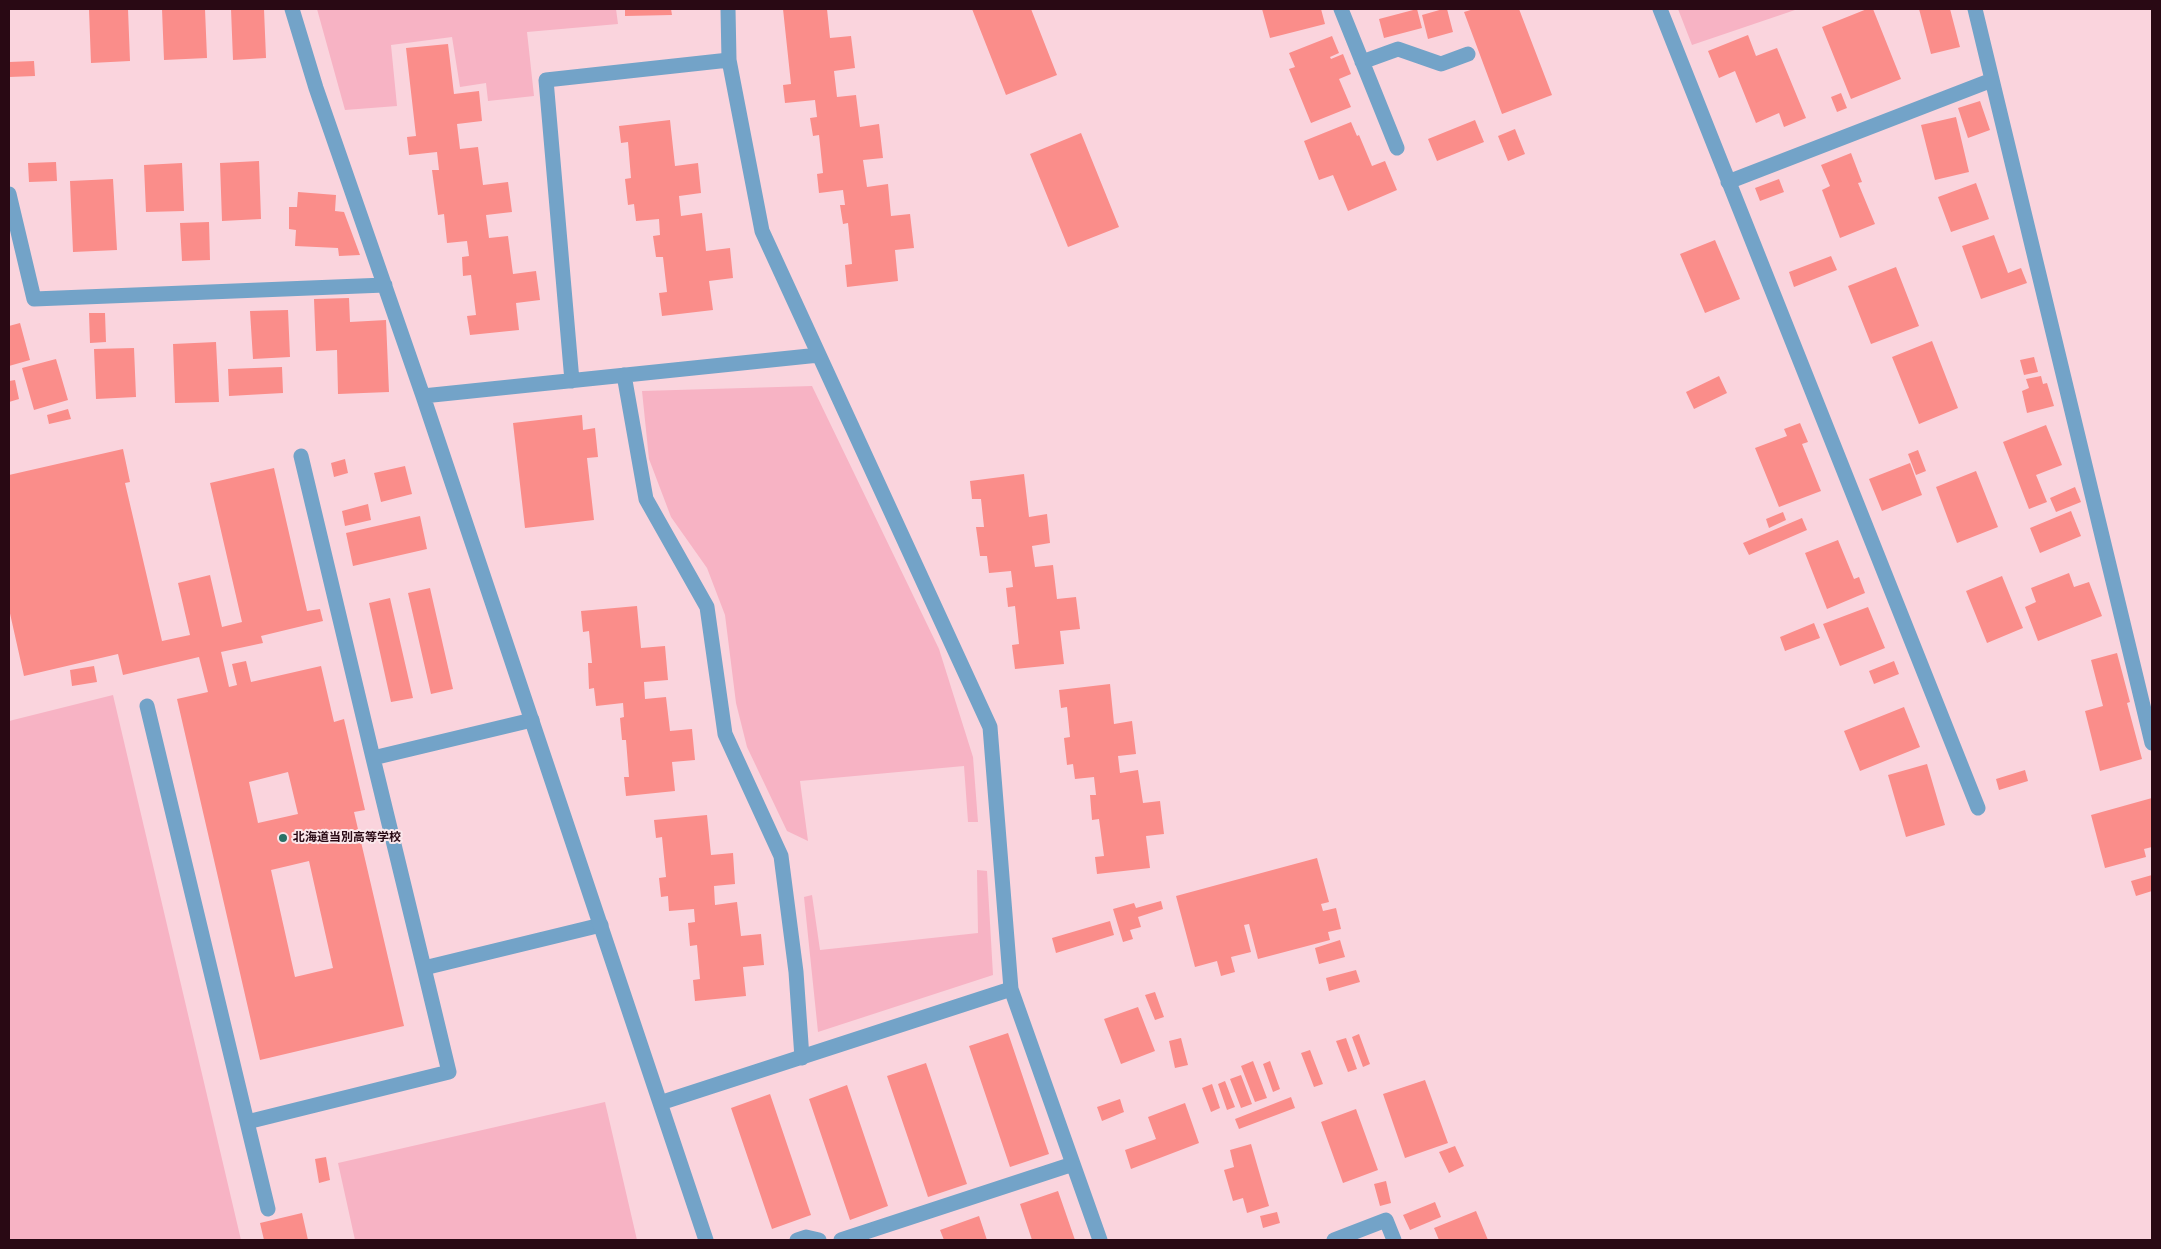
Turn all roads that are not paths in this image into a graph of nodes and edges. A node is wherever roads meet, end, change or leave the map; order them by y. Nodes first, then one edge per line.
1 (292, 9) edge
2 (728, 9) edge
3 (1341, 9) edge
4 (1660, 9) edge
5 (1975, 9) edge
6 (1468, 54) dead end
7 (729, 60) junction
8 (1362, 62) junction
9 (1992, 80) junction
10 (1397, 148) dead end
11 (1728, 182) junction
12 (9, 194) edge
13 (385, 285) junction
14 (819, 355) junction
15 (624, 375) junction
16 (572, 381) junction
17 (423, 396) junction
18 (301, 456) dead end
19 (147, 706) dead end
20 (532, 720) junction
21 (2152, 743) edge
22 (373, 758) junction
23 (1978, 808) dead end
24 (601, 925) junction
25 (424, 968) junction
26 (1011, 989) junction
27 (802, 1058) junction
28 (660, 1103) junction
29 (247, 1122) junction
30 (1073, 1164) junction
31 (268, 1210) dead end
32 (706, 1240) edge
33 (797, 1240) edge
34 (819, 1240) edge
35 (841, 1240) edge
36 (1100, 1240) edge
37 (1334, 1240) edge
38 (1394, 1240) edge

1 - 13 street
2 - 7 street
3 - 8 street
4 - 11 street
5 - 9 street
6 - 8 street
7 - 14 street
7 - 16 street
8 - 10 street
9 - 11 street
9 - 21 street
11 - 23 street
12 - 13 street
13 - 17 street
14 - 15 street
14 - 26 street
15 - 16 street
15 - 27 street
16 - 17 street
17 - 20 street
18 - 22 street
19 - 29 street
20 - 22 street
20 - 24 street
22 - 25 street
24 - 25 street
24 - 28 street
25 - 29 street
26 - 27 street
26 - 30 street
27 - 28 street
28 - 32 street
29 - 31 street
30 - 35 street
30 - 36 street
33 - 34 street
37 - 38 street

